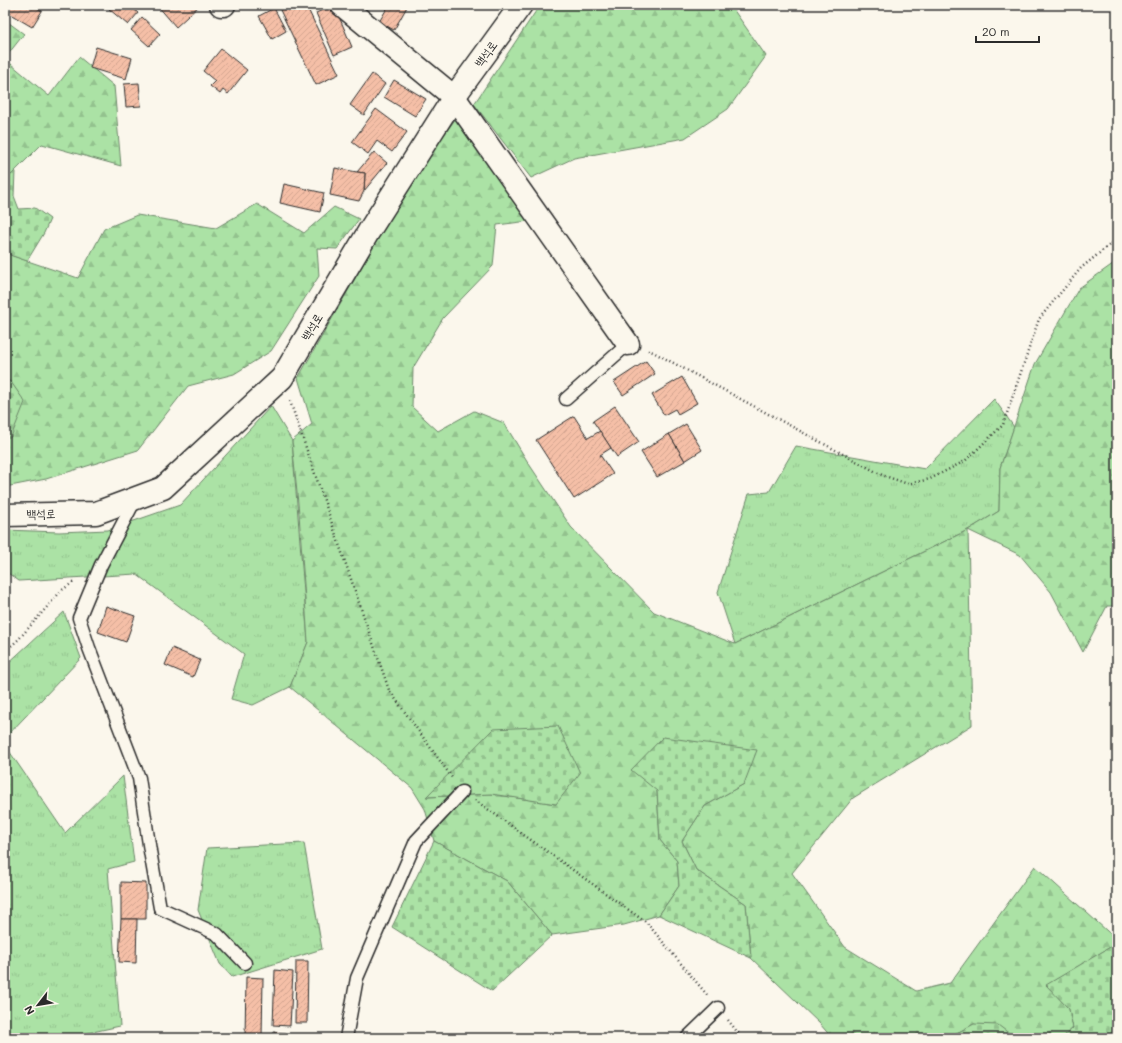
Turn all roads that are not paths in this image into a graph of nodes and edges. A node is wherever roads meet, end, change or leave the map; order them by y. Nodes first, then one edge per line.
1 (342, 5) edge
2 (522, 5) edge
3 (454, 96) junction
4 (628, 344) joint
5 (566, 399) dead end
6 (136, 498) junction
7 (5, 515) edge
8 (462, 792) road end
9 (245, 963) dead end
10 (718, 1008) road end
11 (346, 1038) edge
12 (687, 1038) edge

1 - 3 street
2 - 3 street, 백석로
3 - 4 street
3 - 6 street, 백석로
4 - 5 lane
6 - 7 street, 백석로
6 - 9 lane
8 - 11 lane
10 - 12 lane

